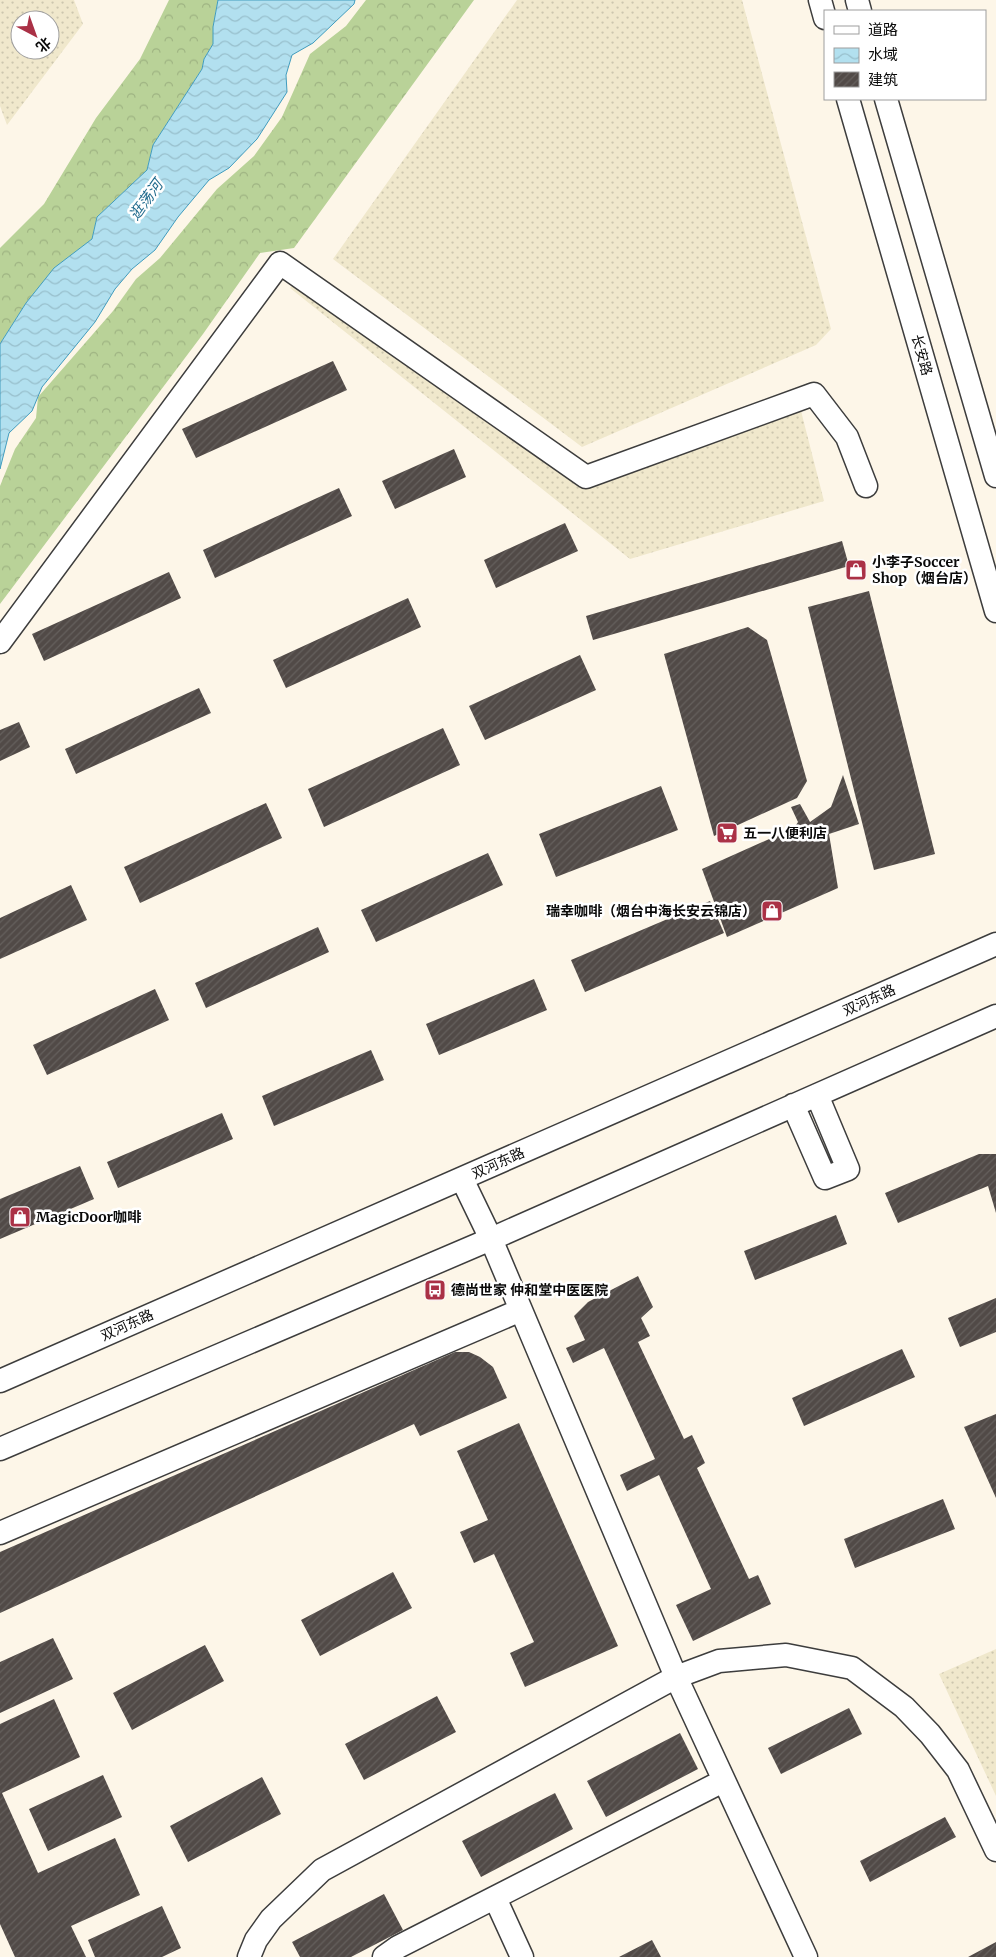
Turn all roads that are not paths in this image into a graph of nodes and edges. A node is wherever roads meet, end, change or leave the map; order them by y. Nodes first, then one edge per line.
1 (820, 0) edge
2 (824, 14) edge
3 (848, 100) edge
4 (886, 100) edge
5 (996, 476) edge
6 (866, 486) dead end
7 (996, 611) edge
8 (0, 642) edge
9 (996, 944) edge
10 (996, 1016) edge
11 (817, 1095) junction
12 (793, 1105) junction
13 (462, 1179) junction
14 (491, 1239) junction
15 (521, 1310) junction
16 (0, 1381) edge
17 (0, 1449) edge
18 (0, 1533) edge
19 (676, 1677) junction
20 (723, 1781) junction
21 (996, 1850) edge
22 (495, 1898) junction
23 (249, 1957) edge
24 (384, 1957) edge
25 (522, 1957) edge
26 (806, 1957) edge

1 - 2 street
3 - 7 street, 长安路
4 - 5 street
6 - 8 street
9 - 13 street, 双河东路
10 - 11 street
11 - 12 street
11 - 12 street
12 - 14 street
13 - 14 street
13 - 16 street, 双河东路
14 - 15 street
14 - 17 street
15 - 18 street
15 - 19 street
19 - 20 street
19 - 21 street
19 - 23 street
20 - 22 street
20 - 26 street
22 - 24 street
22 - 25 street

